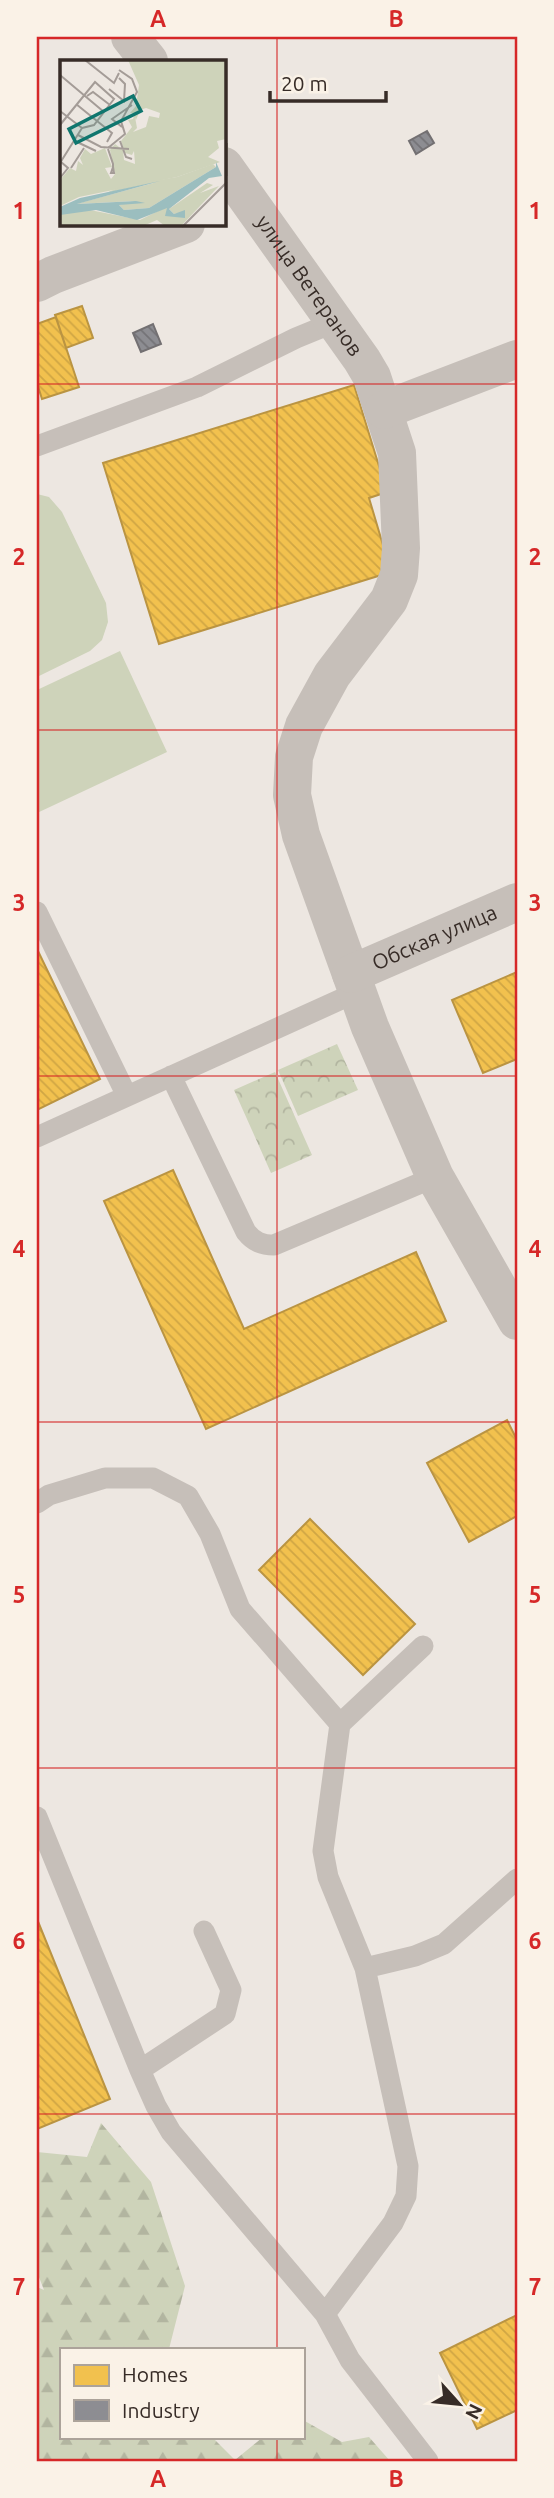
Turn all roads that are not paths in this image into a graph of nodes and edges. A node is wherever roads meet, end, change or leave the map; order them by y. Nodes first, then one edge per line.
1 (130, 37) edge
2 (148, 60) edge
3 (231, 189) edge
4 (181, 226) edge
5 (37, 283) edge
6 (335, 322) junction
7 (517, 359) edge
8 (384, 410) junction
9 (37, 446) edge
10 (517, 902) edge
11 (37, 912) edge
12 (354, 983) junction
13 (172, 1076) junction
14 (127, 1096) junction
15 (37, 1137) edge
16 (435, 1177) junction
17 (517, 1321) edge
18 (37, 1503) edge
19 (423, 1646) dead end
20 (340, 1724) junction
21 (37, 1817) edge
22 (517, 1879) edge
23 (204, 1931) dead end
24 (365, 1968) junction
25 (140, 2070) junction
26 (325, 2314) junction
27 (428, 2461) edge

1 - 2 street
3 - 6 street, улица Ветеранов
4 - 5 street
6 - 8 street, улица Ветеранов
6 - 9 lane
7 - 8 street
8 - 12 street, улица Ветеранов
10 - 12 street, Обская улица
11 - 14 lane
12 - 13 lane
12 - 16 street, улица Ветеранов
13 - 14 lane
13 - 16 lane
14 - 15 lane
16 - 17 street, улица Ветеранов
18 - 20 lane
19 - 20 lane
20 - 24 lane
21 - 25 lane
22 - 24 lane
23 - 25 lane
24 - 26 lane
25 - 26 lane
26 - 27 lane

